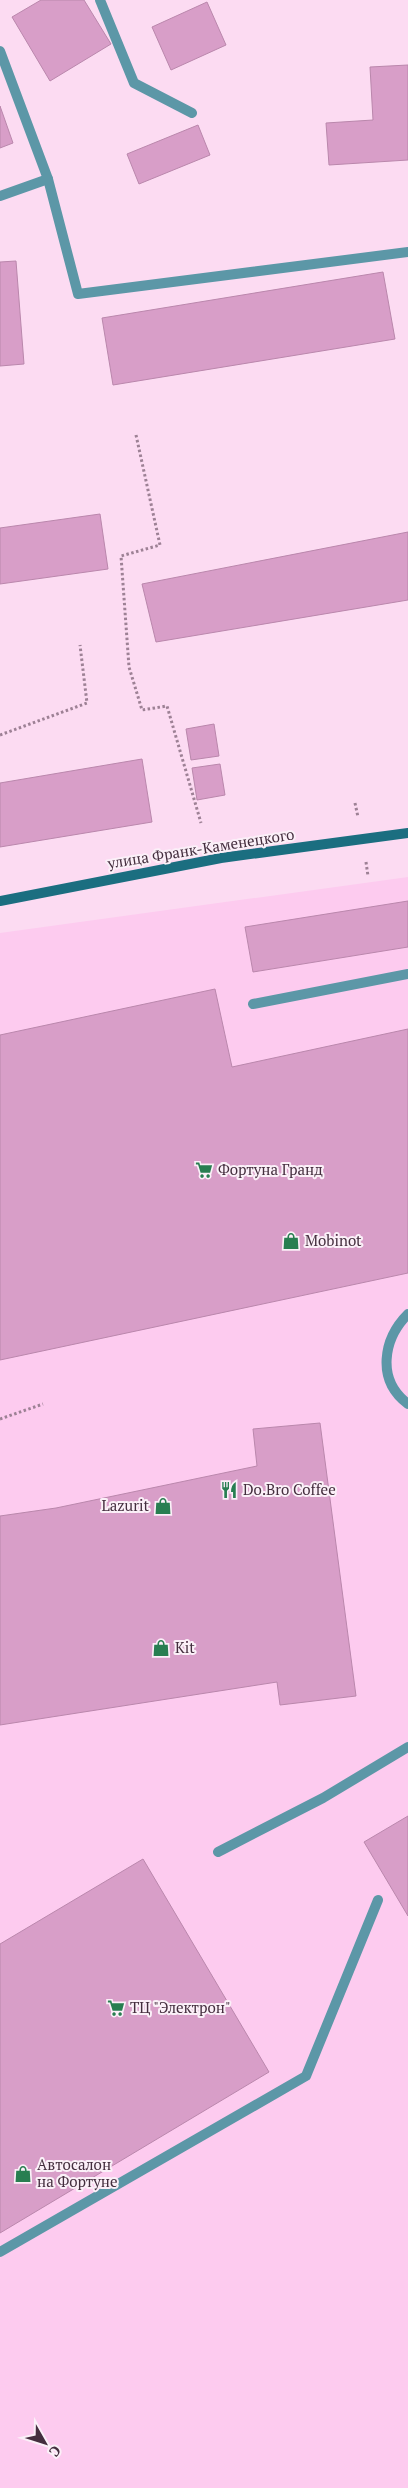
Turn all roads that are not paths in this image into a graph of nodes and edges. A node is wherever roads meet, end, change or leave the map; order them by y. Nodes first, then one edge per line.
1 (100, 0) edge
2 (0, 51) edge
3 (192, 113) dead end
4 (48, 179) junction
5 (0, 196) edge
6 (408, 252) edge
7 (408, 833) edge
8 (0, 901) edge
9 (408, 974) edge
10 (253, 1004) dead end
11 (408, 1314) edge
12 (408, 1404) edge
13 (408, 1747) edge
14 (218, 1852) dead end
15 (378, 1900) dead end
16 (0, 2252) edge

1 - 3 street
2 - 4 street
4 - 5 street
4 - 6 street
7 - 8 main road, улица Франк-Каменецкого
9 - 10 street
11 - 12 street
13 - 14 street
15 - 16 street

